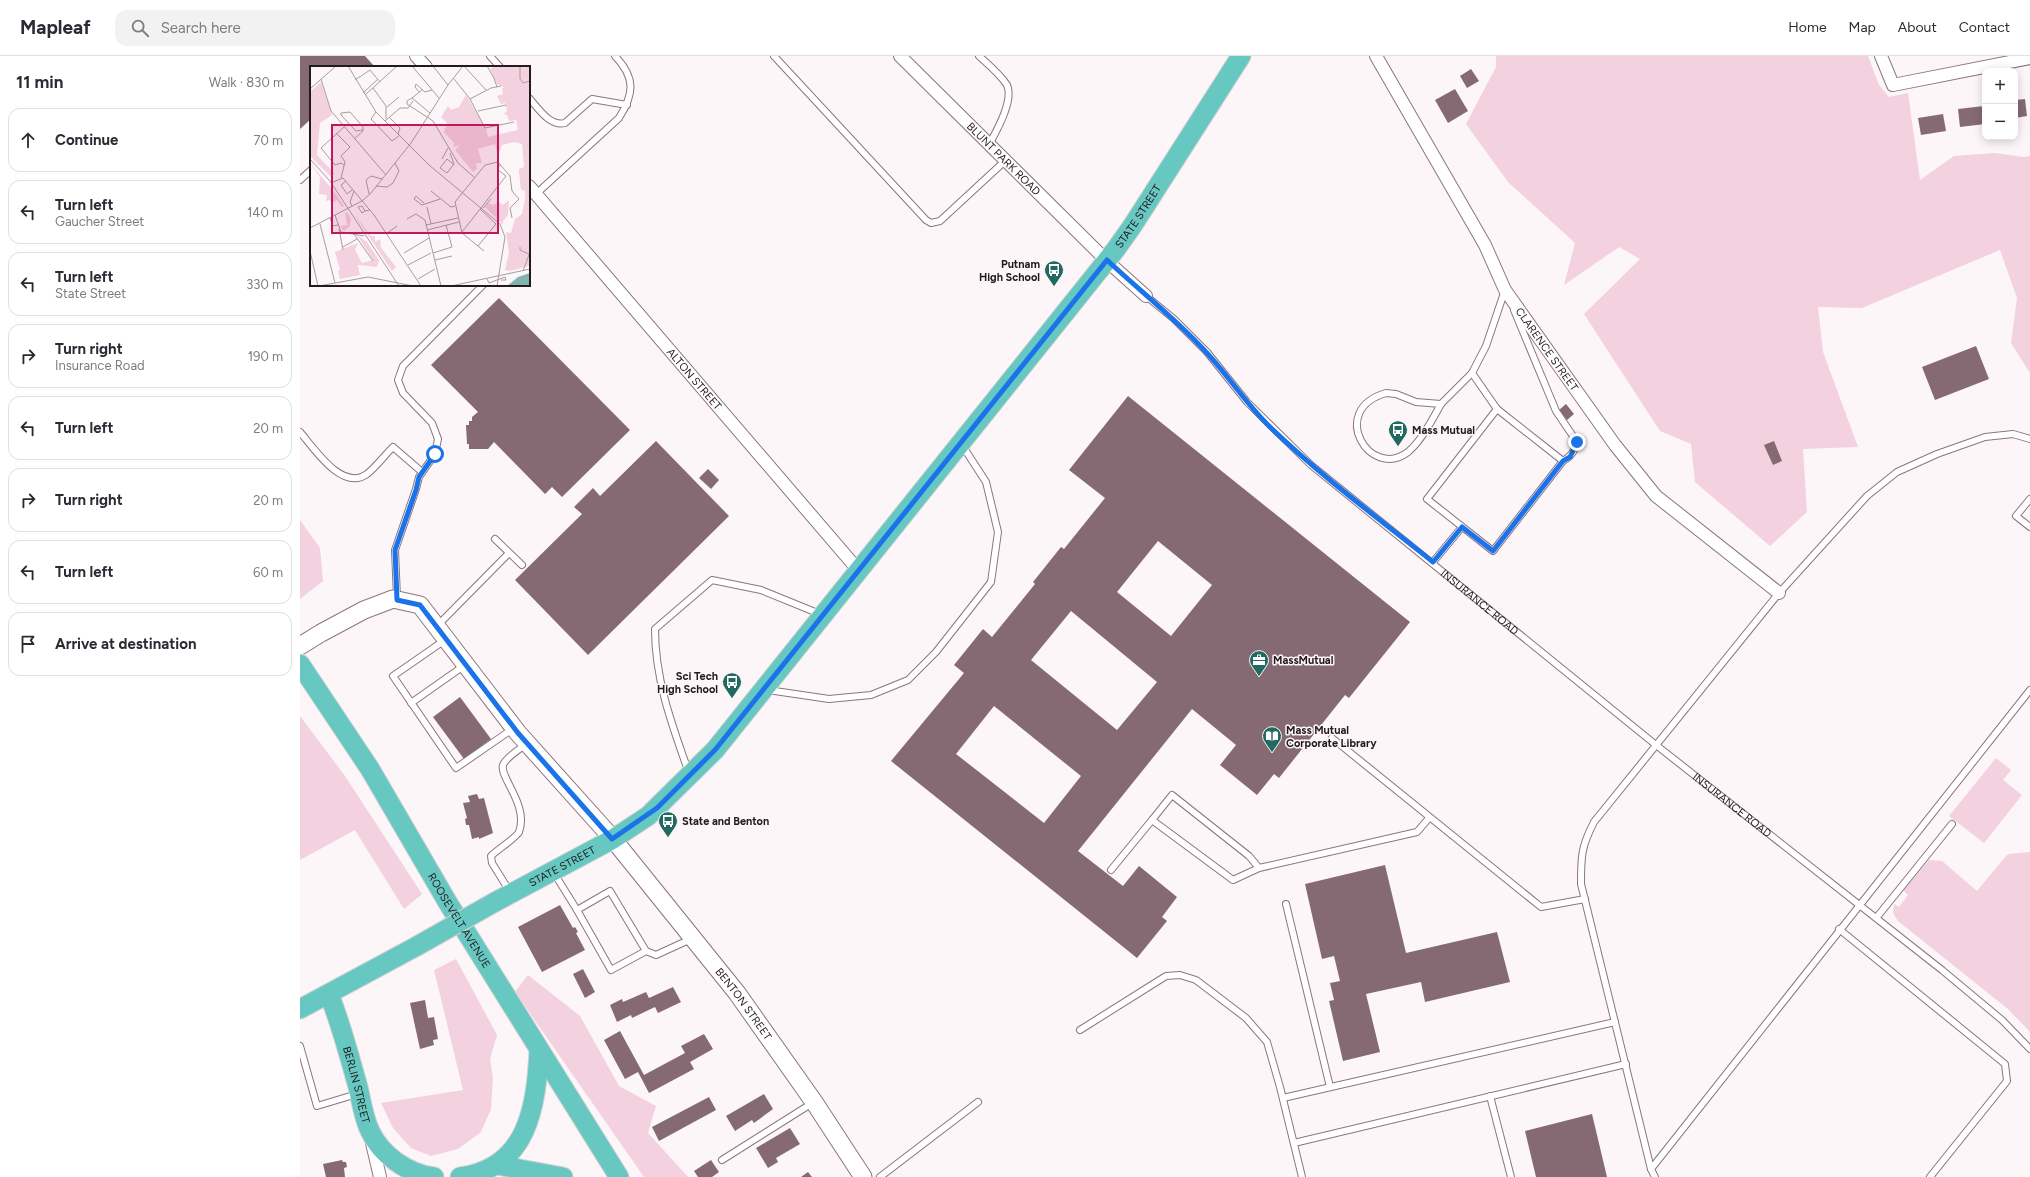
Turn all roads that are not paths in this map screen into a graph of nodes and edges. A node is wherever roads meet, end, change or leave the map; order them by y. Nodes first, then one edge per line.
1 (416, 56) edge
2 (490, 56) edge
3 (615, 56) edge
4 (774, 56) edge
5 (900, 56) edge
6 (979, 56) edge
7 (1241, 56) edge
8 (1376, 56) edge
9 (1881, 56) edge
10 (2030, 58) edge
11 (425, 66) edge
12 (499, 66) edge
13 (530, 99) edge
14 (627, 105) junction
15 (990, 143) junction
16 (1006, 160) junction
17 (310, 171) edge
18 (300, 180) edge
19 (532, 190) edge
20 (1107, 260) junction
21 (482, 286) edge
22 (1505, 290) junction
23 (1146, 296) joint
24 (1472, 373) junction
25 (1441, 404) junction
26 (1496, 409) junction
27 (300, 432) edge
28 (2030, 439) edge
29 (961, 444) junction
30 (1563, 461) junction
31 (422, 472) junction
32 (2030, 499) edge
33 (2030, 526) edge
34 (1462, 527) junction
35 (495, 539) dead end
36 (508, 554) junction
37 (1433, 562) junction
38 (522, 565) dead end
39 (859, 571) junction
40 (1779, 593) junction
41 (397, 600) junction
42 (823, 616) junction
43 (442, 632) junction
44 (300, 646) edge
45 (300, 664) edge
46 (466, 664) junction
47 (765, 689) junction
48 (2030, 690) edge
49 (412, 703) junction
50 (514, 728) junction
51 (1332, 738) dead end
52 (527, 743) junction
53 (1656, 745) junction
54 (690, 776) junction
55 (1429, 818) junction
56 (1152, 820) junction
57 (1952, 824) dead end
58 (612, 839) junction
59 (1259, 868) junction
60 (1111, 870) dead end
61 (553, 871) junction
62 (503, 898) junction
63 (1585, 899) junction
64 (1860, 903) junction
65 (1286, 904) dead end
66 (577, 910) junction
67 (1877, 917) junction
68 (1839, 929) junction
69 (693, 938) junction
70 (646, 951) junction
71 (329, 994) junction
72 (300, 1009) edge
73 (1615, 1022) junction
74 (1080, 1030) dead end
75 (300, 1046) edge
76 (2030, 1049) edge
77 (539, 1051) junction
78 (1626, 1064) junction
79 (1330, 1087) junction
80 (359, 1094) junction
81 (1490, 1096) junction
82 (1283, 1098) junction
83 (814, 1102) junction
84 (978, 1102) dead end
85 (370, 1130) junction
86 (1294, 1143) junction
87 (722, 1160) dead end
88 (1652, 1169) junction
89 (505, 1170) junction
90 (380, 1177) edge
91 (434, 1177) edge
92 (460, 1177) edge
93 (563, 1177) edge
94 (619, 1177) edge
95 (863, 1177) edge
96 (880, 1177) edge
97 (1302, 1177) edge
98 (1511, 1177) edge
99 (1655, 1177) edge
100 (1930, 1177) edge

1 - 11 street
2 - 12 lane
3 - 14 lane
4 - 16 lane
5 - 15 street, BLUNT PARK ROAD
6 - 15 lane
7 - 20 main road, STATE STREET
8 - 22 street, CLARENCE STREET
9 - 10 street
13 - 14 lane
14 - 19 lane
15 - 16 street, BLUNT PARK ROAD
16 - 20 street, BLUNT PARK ROAD
17 - 18 lane
19 - 39 street, ALTON STREET
20 - 23 street, INSURANCE ROAD
20 - 29 main road, STATE STREET
21 - 31 lane
22 - 24 lane
22 - 30 lane
22 - 40 street, CLARENCE STREET
23 - 37 lane, INSURANCE ROAD
24 - 25 lane
24 - 26 lane
25 - 25 lane
26 - 30 lane
26 - 34 lane
27 - 31 lane
28 - 40 lane
29 - 39 main road, STATE STREET
29 - 47 lane
30 - 34 lane
31 - 41 lane
32 - 33 lane
34 - 37 lane
35 - 36 lane
36 - 38 lane
36 - 43 lane
37 - 53 lane, INSURANCE ROAD
39 - 42 main road, STATE STREET
40 - 53 lane
41 - 43 main road, BENTON STREET
41 - 44 main road
42 - 47 main road, STATE STREET
42 - 54 lane
43 - 46 main road, BENTON STREET
43 - 49 lane
45 - 77 main road, ROOSEVELT AVENUE
46 - 49 lane
46 - 50 main road, BENTON STREET
47 - 54 main road, STATE STREET
48 - 64 lane
49 - 50 lane
50 - 52 main road, BENTON STREET
51 - 55 lane
52 - 58 main road, BENTON STREET
52 - 62 lane
53 - 63 lane
53 - 64 lane, INSURANCE ROAD
54 - 58 main road, STATE STREET
55 - 59 lane
55 - 63 lane
56 - 59 lane
56 - 59 lane
56 - 60 lane
57 - 67 lane
58 - 61 main road, STATE STREET
58 - 69 main road, BENTON STREET
61 - 62 main road, STATE STREET
61 - 66 lane
62 - 71 main road, STATE STREET, bridge
63 - 73 lane
64 - 67 lane, INSURANCE ROAD
64 - 68 lane
65 - 79 lane
66 - 70 lane
66 - 70 lane
67 - 76 lane, INSURANCE ROAD
68 - 88 lane
68 - 100 lane
69 - 70 lane
69 - 83 main road, BENTON STREET
71 - 72 main road, STATE STREET
71 - 80 main road, BERLIN STREET
73 - 78 lane
73 - 79 lane
74 - 82 lane
75 - 80 lane
77 - 89 main road
77 - 94 main road, ROOSEVELT AVENUE
78 - 81 lane
78 - 88 lane
79 - 82 lane
80 - 85 main road, BERLIN STREET
81 - 86 lane
81 - 98 lane
82 - 86 lane
83 - 87 lane
83 - 95 main road, BENTON STREET
84 - 96 lane
85 - 90 street, BERLIN STREET
85 - 91 main road
86 - 97 lane
88 - 99 lane
89 - 92 main road
89 - 93 main road

